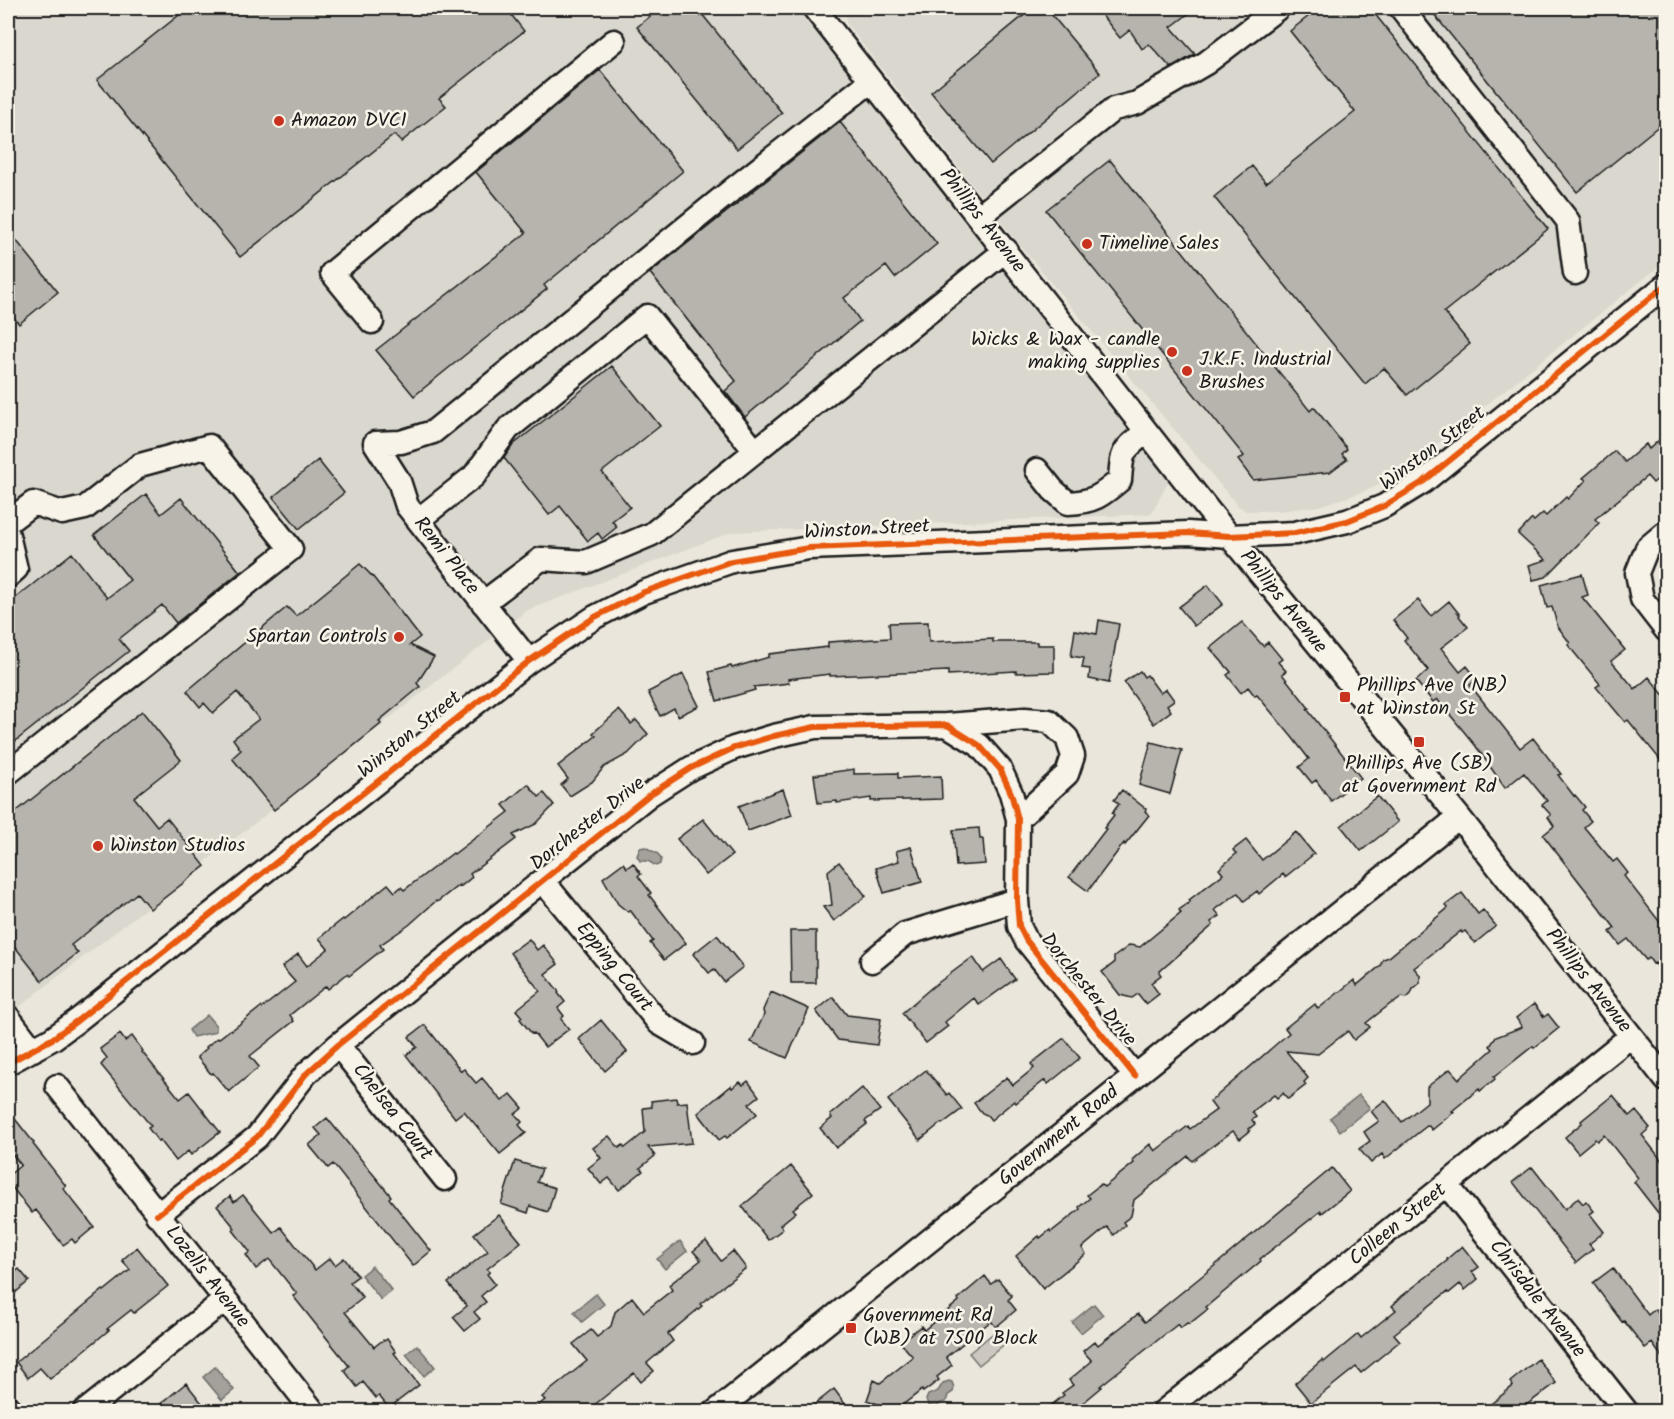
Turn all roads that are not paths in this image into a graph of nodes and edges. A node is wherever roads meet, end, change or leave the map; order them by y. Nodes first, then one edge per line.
1 (814, 8) edge
2 (1278, 8) edge
3 (1401, 8) edge
4 (614, 41) dead end
5 (872, 81) junction
6 (978, 217) junction
7 (1006, 250) junction
8 (1575, 273) dead end
9 (1666, 285) edge
10 (372, 322) dead end
11 (1146, 432) junction
12 (755, 451) junction
13 (1036, 470) dead end
14 (418, 520) junction
15 (8, 522) edge
16 (1666, 532) edge
17 (8, 535) edge
18 (1229, 536) junction
19 (8, 576) edge
20 (483, 603) junction
21 (1666, 630) edge
22 (529, 661) junction
23 (947, 724) junction
24 (8, 773) edge
25 (1459, 817) junction
26 (1018, 819) junction
27 (543, 881) junction
28 (1017, 900) junction
29 (872, 961) dead end
30 (8, 1017) edge
31 (1631, 1036) junction
32 (693, 1043) dead end
33 (338, 1045) junction
34 (33, 1050) junction
35 (8, 1063) edge
36 (1135, 1076) junction
37 (1666, 1080) edge
38 (57, 1086) dead end
39 (445, 1179) dead end
40 (1447, 1185) junction
41 (158, 1215) junction
42 (225, 1300) junction
43 (8, 1407) edge
44 (1619, 1409) edge
45 (11, 1412) edge
46 (84, 1412) edge
47 (314, 1412) edge
48 (715, 1412) edge
49 (1163, 1412) edge

1 - 5 street, Phillips Avenue
2 - 6 street
3 - 8 street
4 - 10 street
5 - 6 street, Phillips Avenue
5 - 14 street, Remi Place
6 - 7 street, Phillips Avenue
7 - 11 street, Phillips Avenue
7 - 12 street
9 - 18 street, Winston Street
11 - 13 street
11 - 18 street, Phillips Avenue
12 - 14 street
12 - 20 street
14 - 20 street, Remi Place
15 - 24 street
16 - 21 street
17 - 19 street
18 - 22 street, Winston Street
18 - 25 street, Phillips Avenue
20 - 22 street, Remi Place
22 - 34 street, Winston Street
23 - 26 street, Dorchester Drive
23 - 26 street, Dorchester Drive
23 - 27 street, Dorchester Drive
25 - 31 street, Phillips Avenue
25 - 36 street, Government Road
26 - 28 street, Dorchester Drive
27 - 32 street, Epping Court
27 - 33 street, Dorchester Drive
28 - 29 street
28 - 36 street, Dorchester Drive
30 - 34 street
31 - 37 street, Phillips Avenue
31 - 40 street, Colleen Street
33 - 39 street, Chelsea Court
33 - 41 street, Dorchester Drive
34 - 35 street, Winston Street
36 - 48 street, Government Road
38 - 41 street, Lozells Avenue
40 - 44 street, Chrisdale Avenue
40 - 49 street, Colleen Street
41 - 42 street, Lozells Avenue
42 - 46 street
42 - 47 street, Lozells Avenue
43 - 45 street

